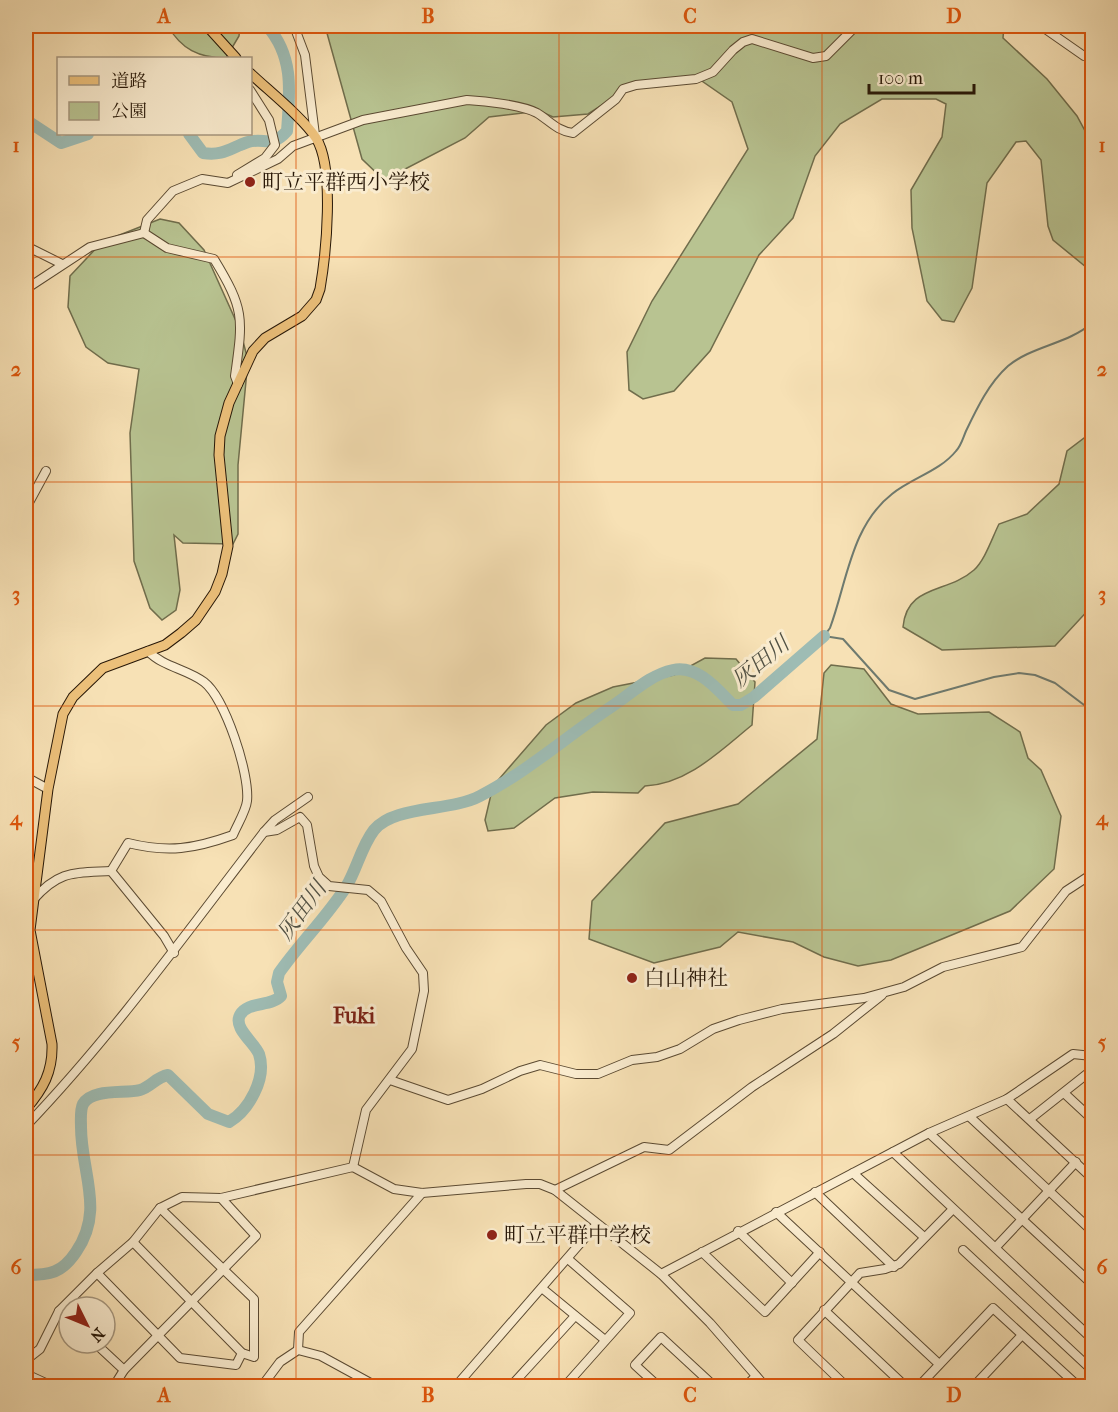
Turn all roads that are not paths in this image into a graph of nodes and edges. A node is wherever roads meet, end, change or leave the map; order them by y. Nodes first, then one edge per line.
1 (207, 26) edge
2 (294, 26) edge
3 (856, 26) edge
4 (1041, 26) edge
5 (235, 57) edge
6 (1092, 58) edge
7 (252, 75) edge
8 (252, 93) edge
9 (315, 137) junction
10 (221, 182) junction
11 (144, 233) junction
12 (26, 246) edge
13 (62, 264) junction
14 (26, 289) edge
15 (238, 384) junction
16 (46, 471) dead end
17 (26, 508) edge
18 (148, 651) junction
19 (26, 777) edge
20 (48, 789) junction
21 (308, 797) dead end
22 (264, 832) junction
23 (111, 871) junction
24 (1092, 874) edge
25 (33, 900) junction
26 (174, 953) junction
27 (886, 992) junction
28 (1092, 1056) edge
29 (1092, 1070) edge
30 (390, 1080) junction
31 (1064, 1093) junction
32 (1006, 1099) junction
33 (26, 1108) edge
34 (970, 1117) junction
35 (1030, 1119) junction
36 (1092, 1119) edge
37 (26, 1126) edge
38 (929, 1133) junction
39 (893, 1152) junction
40 (1076, 1162) junction
41 (353, 1167) junction
42 (853, 1173) junction
43 (1092, 1178) edge
44 (555, 1190) junction
45 (1049, 1191) junction
46 (815, 1192) junction
47 (422, 1193) junction
48 (221, 1198) junction
49 (160, 1208) junction
50 (953, 1209) junction
51 (776, 1212) junction
52 (1022, 1219) junction
53 (597, 1224) junction
54 (738, 1231) junction
55 (1092, 1231) edge
56 (924, 1238) junction
57 (133, 1242) junction
58 (996, 1247) junction
59 (963, 1250) dead end
60 (702, 1252) junction
61 (819, 1252) junction
62 (568, 1259) junction
63 (894, 1267) junction
64 (225, 1268) junction
65 (97, 1273) junction
66 (661, 1274) junction
67 (851, 1281) junction
68 (792, 1283) junction
69 (1092, 1284) edge
70 (543, 1289) junction
71 (75, 1295) edge
72 (191, 1302) junction
73 (824, 1310) junction
74 (57, 1315) edge
75 (575, 1316) junction
76 (1092, 1330) edge
77 (1022, 1335) junction
78 (158, 1336) junction
79 (605, 1341) junction
80 (298, 1350) junction
81 (242, 1353) junction
82 (108, 1355) edge
83 (26, 1360) edge
84 (939, 1364) junction
85 (124, 1370) junction
86 (1092, 1371) edge
87 (26, 1374) edge
88 (756, 1376) junction
89 (52, 1386) edge
90 (114, 1386) edge
91 (262, 1386) edge
92 (376, 1386) edge
93 (456, 1386) edge
94 (511, 1386) edge
95 (565, 1386) edge
96 (658, 1386) edge
97 (714, 1386) edge
98 (746, 1386) edge
99 (765, 1386) edge
100 (846, 1386) edge
101 (905, 1386) edge
102 (919, 1386) edge
103 (974, 1386) edge
104 (1078, 1386) edge

1 - 5 main road
2 - 9 street
3 - 9 street
4 - 6 street
7 - 9 main road
8 - 10 street
9 - 10 street
9 - 15 main road
10 - 11 street
11 - 13 street
11 - 15 street
12 - 13 street
13 - 14 street
15 - 18 main road
16 - 17 street
18 - 20 main road
18 - 23 street
19 - 20 street
20 - 25 main road
21 - 22 street
22 - 26 street
22 - 30 street
23 - 25 street
23 - 26 street
24 - 27 street
25 - 33 main road
26 - 37 street
27 - 30 street
27 - 44 street
28 - 32 street
29 - 31 street
30 - 41 street
31 - 35 street
31 - 36 street
32 - 34 street
32 - 35 street
34 - 38 street
34 - 45 street
35 - 40 street
38 - 39 street
38 - 52 street
39 - 42 street
39 - 50 street
40 - 43 street
40 - 45 street
41 - 47 street
41 - 48 street
42 - 46 street
42 - 56 street
44 - 47 street
44 - 53 street
45 - 52 street
45 - 55 street
46 - 51 street
46 - 63 street
47 - 80 street
48 - 49 street
48 - 64 street
49 - 57 street
49 - 64 street
50 - 56 street
50 - 58 street
51 - 54 street
51 - 61 street
52 - 58 street
52 - 69 street
53 - 62 street
53 - 66 street
54 - 60 street
54 - 68 street
56 - 63 street
57 - 65 street
57 - 72 street
58 - 76 street
59 - 86 street
60 - 66 street
60 - 68 street
61 - 67 street
61 - 68 street
62 - 70 street
62 - 79 street
63 - 67 street
64 - 72 street
64 - 81 street
65 - 71 street
65 - 78 street
66 - 88 street
67 - 73 street
67 - 84 street
70 - 75 street
70 - 93 street
72 - 78 street
72 - 81 street
73 - 100 street
73 - 101 street
74 - 83 street
75 - 79 street
75 - 94 street
77 - 84 street
77 - 103 street
77 - 104 street
78 - 81 street
78 - 85 street
79 - 95 street
80 - 91 street
80 - 92 street
82 - 85 street
84 - 102 street
85 - 90 street
87 - 89 street
88 - 98 street
88 - 99 street
96 - 97 street

